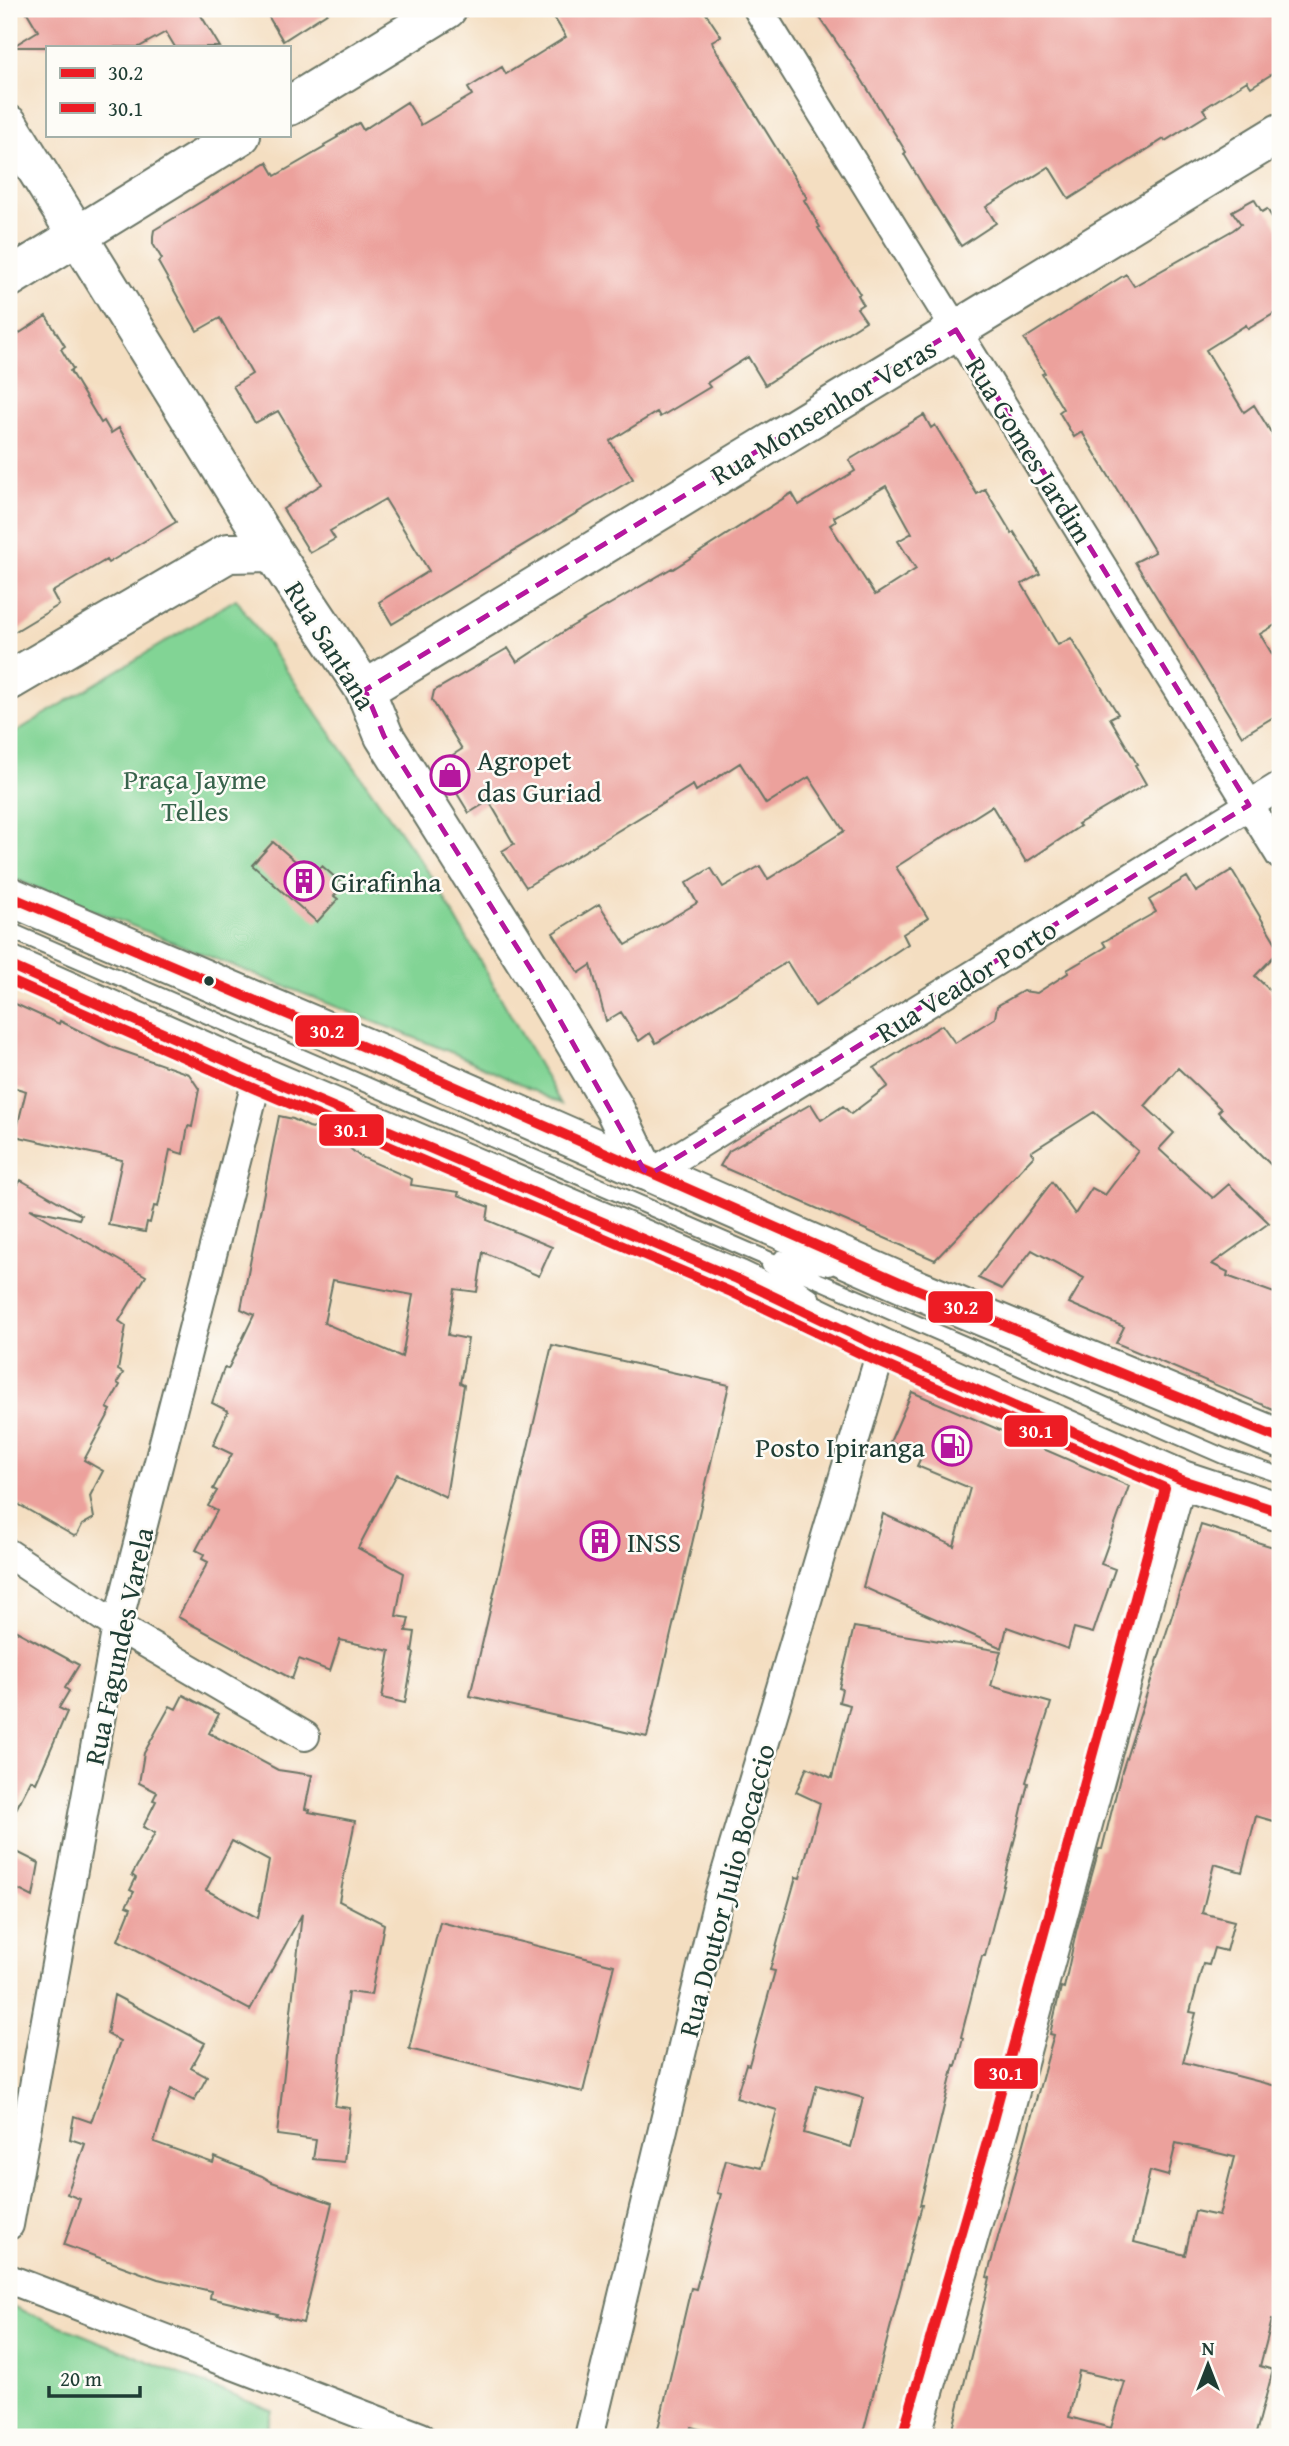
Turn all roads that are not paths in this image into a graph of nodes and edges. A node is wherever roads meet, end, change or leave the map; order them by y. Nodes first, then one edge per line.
1 (447, 9) edge
2 (758, 9) edge
3 (290, 105) edge
4 (9, 125) edge
5 (1280, 133) edge
6 (240, 136) edge
7 (78, 235) junction
8 (9, 278) edge
9 (956, 330) junction
10 (248, 512) junction
11 (273, 552) junction
12 (228, 554) junction
13 (9, 681) edge
14 (365, 690) junction
15 (1280, 786) edge
16 (1249, 805) junction
17 (1280, 855) edge
18 (9, 896) edge
19 (9, 930) edge
20 (9, 965) edge
21 (258, 1075) junction
22 (648, 1171) junction
23 (748, 1250) junction
24 (909, 1286) junction
25 (882, 1348) junction
26 (1280, 1439) edge
27 (1280, 1475) edge
28 (1182, 1480) junction
29 (1280, 1512) edge
30 (9, 1554) edge
31 (117, 1626) junction
32 (305, 1735) dead end
33 (9, 2225) edge
34 (9, 2280) edge
35 (421, 2437) edge
36 (589, 2437) edge
37 (916, 2437) edge

1 - 3 street
2 - 9 street, Rua Gomes Jardim
4 - 7 street, Rua Santana
5 - 9 street, Rua Monsenhor Veras
6 - 7 street
7 - 8 street
7 - 10 street, Rua Santana
9 - 14 street, Rua Monsenhor Veras
9 - 16 street, Rua Gomes Jardim
10 - 11 street, Rua Santana
10 - 12 street
11 - 12 street
11 - 14 street, Rua Santana
12 - 13 street
14 - 22 street, Rua Santana
15 - 16 street, Rua Veador Porto
16 - 17 street, Rua Gomes Jardim
16 - 22 street, Rua Veador Porto
18 - 22 street
19 - 23 lane
20 - 21 street
21 - 25 street
21 - 31 street, Rua Fagundes Varela
22 - 24 street
23 - 24 lane
23 - 25 lane
23 - 27 lane
24 - 26 street
25 - 28 street
25 - 36 street, Rua Doutor Julio Bocaccio
28 - 29 street
28 - 37 street
30 - 31 street
31 - 32 street
31 - 33 street, Rua Fagundes Varela
34 - 35 street

